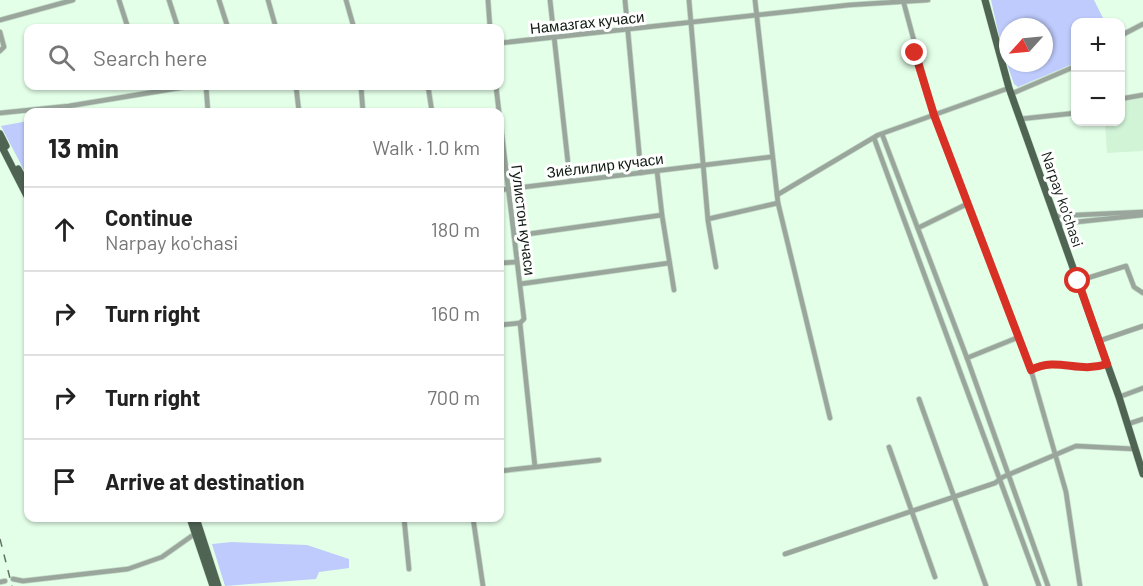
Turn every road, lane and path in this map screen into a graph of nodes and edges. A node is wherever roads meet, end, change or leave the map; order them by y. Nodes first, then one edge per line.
1 (73, 0) edge
2 (119, 0) edge
3 (169, 0) edge
4 (219, 0) edge
5 (268, 0) edge
6 (346, 0) edge
7 (488, 0) edge
8 (550, 0) edge
9 (624, 0) edge
10 (689, 0) edge
11 (755, 0) edge
12 (928, 0) edge
13 (985, 0) edge
14 (903, 1) edge
15 (756, 16) junction
16 (0, 20) edge
17 (692, 23) junction
18 (127, 24) edge
19 (177, 24) edge
20 (227, 24) edge
21 (275, 24) edge
22 (353, 24) edge
23 (490, 24) edge
24 (1143, 24) edge
25 (628, 30) junction
26 (0, 32) edge
27 (1125, 33) edge
28 (556, 37) junction
29 (504, 43) edge
30 (0, 51) edge
31 (1071, 68) edge
32 (138, 90) edge
33 (206, 90) edge
34 (296, 90) edge
35 (361, 90) edge
36 (429, 90) edge
37 (496, 90) edge
38 (1010, 91) junction
39 (1143, 95) edge
40 (1125, 98) edge
41 (47, 108) edge
42 (208, 108) edge
43 (299, 108) edge
44 (363, 108) edge
45 (431, 108) edge
46 (499, 108) edge
47 (0, 110) edge
48 (24, 110) edge
49 (1071, 114) edge
50 (934, 115) junction
51 (1020, 119) junction
52 (0, 134) edge
53 (882, 134) junction
54 (874, 138) junction
55 (0, 143) edge
56 (504, 154) edge
57 (771, 157) junction
58 (704, 166) junction
59 (657, 171) junction
60 (641, 173) junction
61 (24, 180) edge
62 (570, 181) junction
63 (508, 189) junction
64 (24, 190) edge
65 (504, 190) edge
66 (777, 195) junction
67 (778, 204) junction
68 (968, 204) junction
69 (1143, 214) edge
70 (662, 215) junction
71 (708, 219) junction
72 (1056, 220) junction
73 (918, 228) junction
74 (514, 236) junction
75 (517, 262) junction
76 (504, 263) edge
77 (669, 263) junction
78 (716, 267) dead end
79 (1078, 281) junction
80 (520, 284) junction
81 (674, 290) dead end
82 (1143, 293) edge
83 (520, 323) junction
84 (504, 325) edge
85 (1143, 326) edge
86 (1019, 337) junction
87 (1099, 340) junction
88 (967, 357) junction
89 (1107, 364) junction
90 (1031, 370) junction
91 (1143, 388) edge
92 (1119, 397) junction
93 (919, 399) dead end
94 (830, 418) dead end
95 (1143, 419) edge
96 (1128, 424) junction
97 (888, 447) dead end
98 (1135, 449) junction
99 (1055, 455) junction
100 (599, 460) dead end
101 (535, 467) junction
102 (504, 471) edge
103 (1009, 474) junction
104 (1143, 474) edge
105 (998, 481) junction
106 (955, 497) junction
107 (912, 510) junction
108 (192, 522) edge
109 (197, 522) edge
110 (404, 522) edge
111 (475, 522) edge
112 (196, 533) junction
113 (785, 554) dead end
114 (409, 569) dead end
115 (936, 577) dead end
116 (13, 579) dead end
117 (213, 586) edge
118 (218, 586) edge
119 (483, 586) edge
120 (986, 586) edge
121 (1039, 586) edge
122 (1048, 586) edge
123 (1080, 586) edge

1 - 16 street
2 - 18 street
3 - 19 street
4 - 20 street
5 - 21 street
6 - 22 street
7 - 23 street
8 - 28 street
9 - 25 street
10 - 17 street
11 - 15 street
12 - 14 street, Намазгах кучаси
13 - 38 main road, Narpay ko'chasi
14 - 15 street, Намазгах кучаси
14 - 50 street
15 - 17 street, Намазгах кучаси
15 - 57 street
17 - 25 street, Намазгах кучаси
17 - 58 street
24 - 27 street
25 - 28 street, Намазгах кучаси
25 - 60 street
26 - 30 street
28 - 29 street, Намазгах кучаси
28 - 62 street
31 - 38 street
32 - 41 street
33 - 42 street
34 - 43 street
35 - 44 street
36 - 45 street
37 - 46 street
38 - 50 street
38 - 51 main road, Narpay ko'chasi
39 - 40 street
47 - 48 street
49 - 51 street
50 - 53 street
50 - 68 street
51 - 72 main road, Narpay ko'chasi
52 - 61 main road
53 - 54 street
53 - 73 street
54 - 66 street
54 - 105 street
55 - 64 main road
56 - 63 street, Гулистон кучаси
57 - 58 street, Зиёлилир кучаси
57 - 66 street
58 - 59 street, Зиёлилир кучаси
58 - 71 street
59 - 60 street, Зиёлилир кучаси
59 - 70 street
60 - 62 street, Зиёлилир кучаси
62 - 63 street, Зиёлилир кучаси
63 - 65 street, Зиёлилир кучаси
63 - 74 street, Гулистон кучаси
66 - 67 street
67 - 71 street
67 - 94 street
68 - 73 street
68 - 86 street
69 - 72 street
70 - 74 street
70 - 77 street
71 - 78 street
72 - 79 main road, Narpay ko'chasi
73 - 88 street
74 - 75 street, Гулистон кучаси
75 - 76 street
75 - 80 street, Гулистон кучаси
77 - 80 street
77 - 81 street
79 - 82 street
79 - 87 main road, Narpay ko'chasi
80 - 83 street, Гулистон кучаси
83 - 84 street
83 - 101 street, Гулистон кучаси
85 - 87 street
86 - 88 street
86 - 90 street
87 - 89 main road, Narpay ko'chasi
88 - 103 street
89 - 90 street
89 - 92 main road, Narpay ko'chasi
90 - 99 street
91 - 92 street
92 - 96 main road, Narpay ko'chasi
93 - 106 street
95 - 96 street
96 - 98 main road, Narpay ko'chasi
97 - 107 street
98 - 99 street
98 - 104 main road, Narpay ko'chasi
99 - 103 street
99 - 123 street
100 - 101 street
101 - 102 street
103 - 105 street
103 - 122 street
105 - 106 street
105 - 121 street
106 - 107 street
106 - 120 street
107 - 113 street
107 - 115 street
108 - 112 main road
109 - 118 main road
110 - 114 street
111 - 119 street
112 - 116 street
112 - 117 main road

